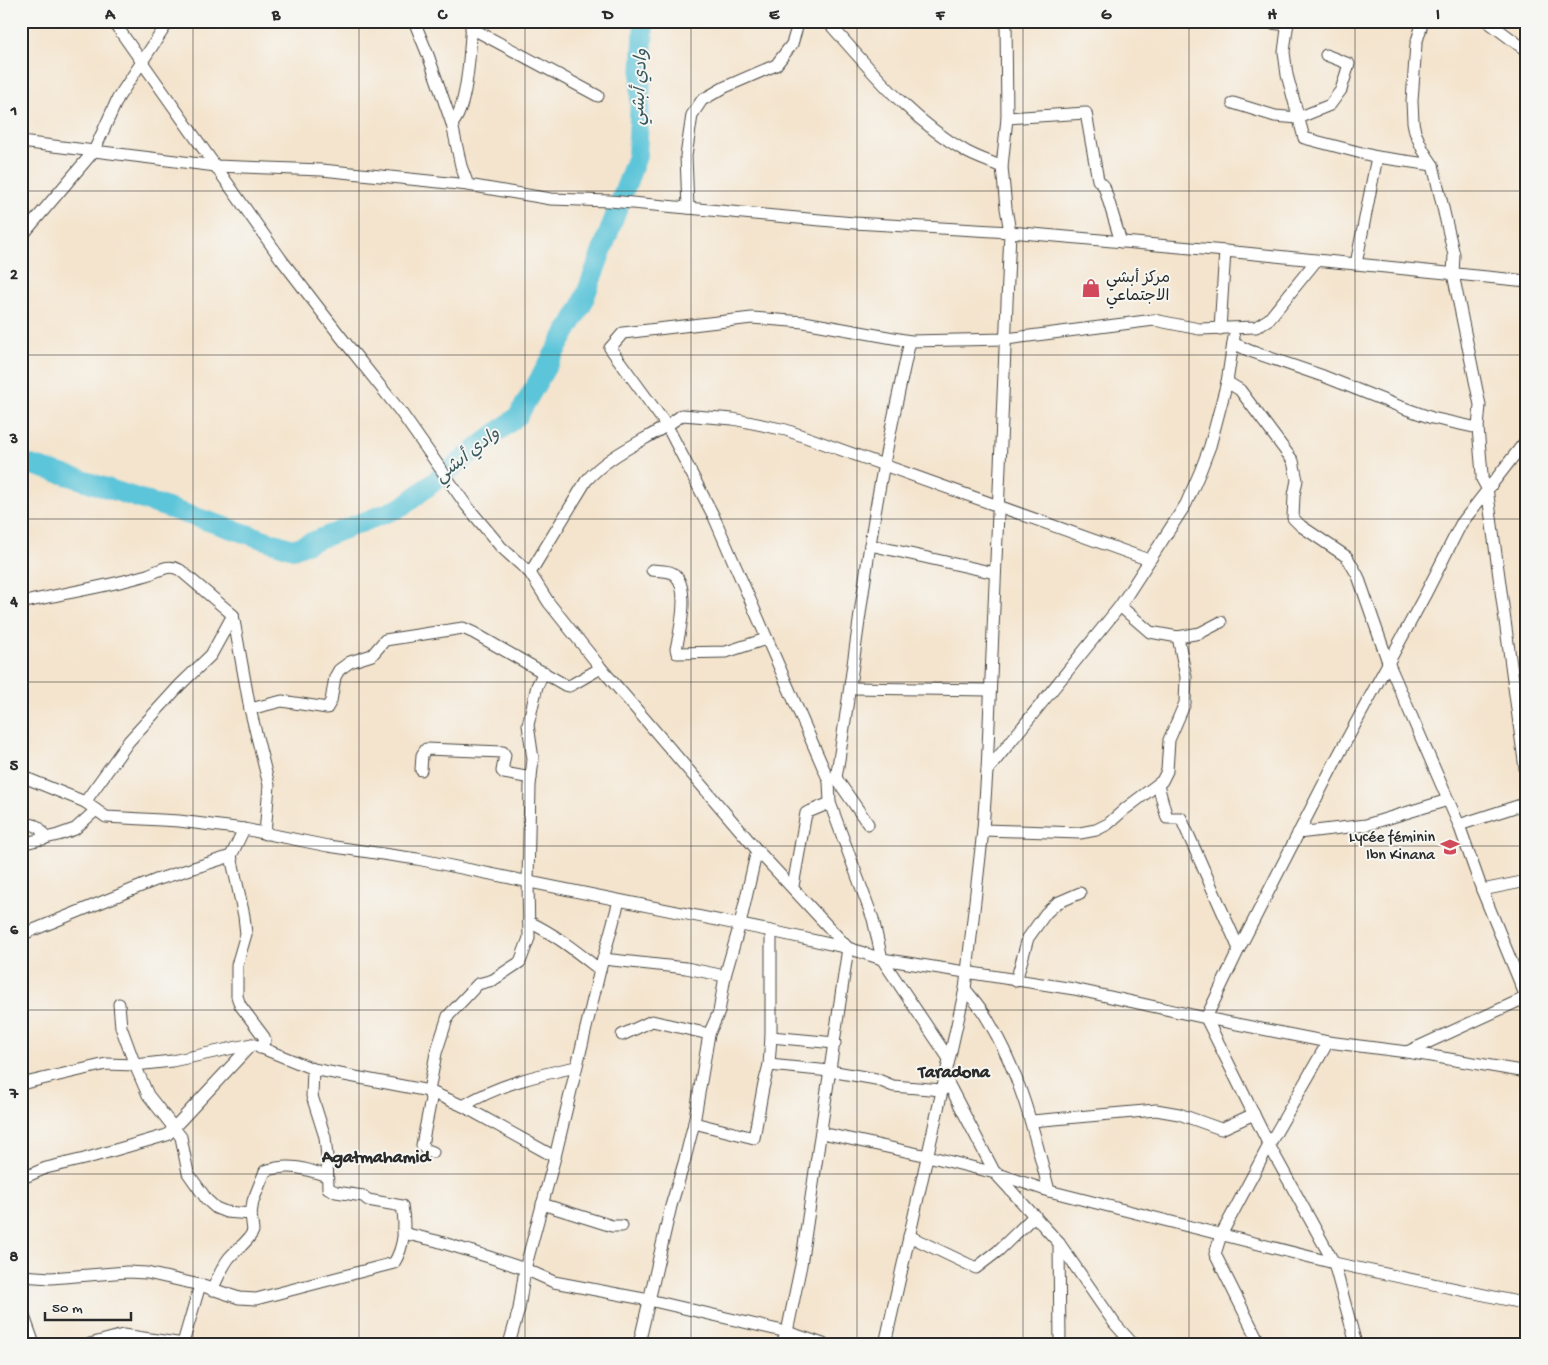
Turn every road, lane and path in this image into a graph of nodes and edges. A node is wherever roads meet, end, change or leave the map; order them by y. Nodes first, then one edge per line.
1 (113, 21) edge
2 (169, 21) edge
3 (414, 21) edge
4 (799, 21) edge
5 (827, 21) edge
6 (1006, 21) edge
7 (1254, 21) edge
8 (1423, 21) edge
9 (1487, 21) edge
10 (1288, 23) edge
11 (471, 25) edge
12 (1527, 51) edge
13 (1326, 55) dead end
14 (142, 61) junction
15 (598, 96) dead end
16 (1233, 103) dead end
17 (1006, 118) junction
18 (1298, 118) junction
19 (452, 124) junction
20 (21, 142) edge
21 (94, 151) junction
22 (1377, 157) junction
23 (1433, 165) junction
24 (216, 166) junction
25 (1002, 167) junction
26 (468, 185) junction
27 (688, 208) junction
28 (1010, 232) junction
29 (21, 237) edge
30 (1121, 242) junction
31 (1225, 250) junction
32 (1316, 261) junction
33 (1356, 264) junction
34 (1453, 274) junction
35 (1527, 281) edge
36 (1220, 329) junction
37 (1234, 329) junction
38 (1006, 340) junction
39 (910, 341) junction
40 (1233, 343) junction
41 (1227, 382) junction
42 (667, 426) junction
43 (1478, 428) junction
44 (1527, 438) edge
45 (883, 466) junction
46 (1487, 488) junction
47 (997, 504) junction
48 (870, 545) junction
49 (1149, 560) junction
50 (652, 570) dead end
51 (530, 573) junction
52 (995, 573) junction
53 (21, 603) edge
54 (1120, 606) junction
55 (233, 615) junction
56 (1222, 622) dead end
57 (1178, 637) junction
58 (766, 639) junction
59 (1388, 662) junction
60 (601, 668) junction
61 (544, 672) junction
62 (851, 688) junction
63 (990, 690) junction
64 (250, 709) junction
65 (421, 770) dead end
66 (987, 772) junction
67 (21, 776) edge
68 (531, 778) junction
69 (832, 780) junction
70 (1527, 783) edge
71 (1158, 785) junction
72 (1448, 800) junction
73 (85, 802) junction
74 (830, 803) junction
75 (1527, 803) edge
76 (96, 810) junction
77 (21, 823) edge
78 (868, 824) dead end
79 (1459, 825) junction
80 (244, 830) junction
81 (983, 830) junction
82 (1298, 833) junction
83 (265, 834) junction
84 (44, 839) junction
85 (21, 844) edge
86 (757, 850) junction
87 (231, 856) junction
88 (1527, 881) edge
89 (528, 882) junction
90 (793, 886) junction
91 (1482, 890) junction
92 (1080, 894) dead end
93 (619, 901) junction
94 (530, 922) junction
95 (740, 924) junction
96 (771, 931) junction
97 (21, 935) edge
98 (848, 948) junction
99 (1238, 949) junction
100 (882, 959) junction
101 (602, 964) junction
102 (967, 972) junction
103 (724, 976) junction
104 (1016, 981) junction
105 (965, 989) junction
106 (1526, 997) edge
107 (119, 1004) dead end
108 (1206, 1018) junction
109 (709, 1034) junction
110 (622, 1035) dead end
111 (771, 1038) junction
112 (1328, 1042) junction
113 (835, 1043) junction
114 (256, 1046) junction
115 (1407, 1052) junction
116 (949, 1059) junction
117 (135, 1065) junction
118 (769, 1065) junction
119 (576, 1066) junction
120 (312, 1069) junction
121 (830, 1071) junction
122 (1527, 1072) edge
123 (945, 1077) junction
124 (21, 1084) edge
125 (942, 1090) junction
126 (429, 1091) junction
127 (463, 1106) junction
128 (1254, 1114) junction
129 (1032, 1121) junction
130 (694, 1123) junction
131 (175, 1128) junction
132 (822, 1133) junction
133 (1269, 1144) junction
134 (433, 1152) dead end
135 (928, 1156) junction
136 (555, 1157) junction
137 (995, 1173) junction
138 (327, 1176) junction
139 (21, 1181) edge
140 (1049, 1191) junction
141 (542, 1204) junction
142 (251, 1214) junction
143 (1035, 1215) junction
144 (622, 1226) dead end
145 (403, 1233) junction
146 (1221, 1235) junction
147 (908, 1236) junction
148 (1059, 1243) junction
149 (1334, 1263) junction
150 (525, 1269) junction
151 (21, 1276) edge
152 (200, 1285) junction
153 (212, 1290) junction
154 (649, 1300) junction
155 (1527, 1304) edge
156 (21, 1308) edge
157 (788, 1332) junction
158 (1527, 1340) edge
159 (183, 1343) edge
160 (34, 1344) edge
161 (90, 1344) edge
162 (509, 1344) edge
163 (639, 1344) edge
164 (782, 1344) edge
165 (823, 1344) edge
166 (885, 1344) edge
167 (1060, 1344) edge
168 (1133, 1344) edge
169 (1260, 1344) edge
170 (1356, 1344) edge
171 (1520, 1344) edge

1 - 14 street
2 - 14 street
3 - 19 street
4 - 27 street
5 - 25 street
6 - 17 street
7 - 10 street
8 - 23 street
9 - 12 street
10 - 18 street
11 - 15 street
11 - 19 street
13 - 18 street
14 - 21 street
14 - 24 street
16 - 18 street
17 - 25 street
17 - 30 street
18 - 22 street
19 - 26 street
20 - 21 street
21 - 24 street
21 - 29 street
22 - 23 street
22 - 33 street
23 - 34 street
24 - 26 street
24 - 51 street
25 - 28 street
26 - 27 street
27 - 28 street
28 - 30 street
28 - 38 street
30 - 31 street
31 - 32 street
31 - 36 street
32 - 33 street
32 - 37 street
33 - 34 street
34 - 35 street
34 - 43 street
36 - 37 street
36 - 38 street
37 - 40 street
38 - 39 street
38 - 47 street
39 - 42 street
39 - 45 street
40 - 41 street
40 - 43 street
41 - 49 street
41 - 59 street
42 - 45 street
42 - 51 street
42 - 58 street
43 - 46 street
44 - 46 street
45 - 47 street
45 - 48 street
46 - 59 street
46 - 70 street
47 - 49 street
47 - 52 street
48 - 52 street
48 - 62 street
49 - 54 street
50 - 58 street
51 - 60 street
52 - 63 street
53 - 55 street
54 - 57 street
54 - 66 street
55 - 64 street
55 - 73 street
56 - 57 street
57 - 71 street
58 - 69 street
59 - 72 street
59 - 82 street
60 - 61 street
60 - 86 street
61 - 64 street
61 - 68 street
62 - 63 street
62 - 69 street
63 - 66 street
64 - 83 street
65 - 68 street
66 - 81 street
67 - 73 street
68 - 89 street
69 - 74 street
69 - 78 street
71 - 81 street
71 - 99 street
72 - 79 street
72 - 82 street
73 - 76 street
74 - 90 street
74 - 100 street
75 - 79 street
76 - 80 street
76 - 84 street
77 - 84 street
79 - 91 street
80 - 83 street
80 - 87 street
81 - 102 street
82 - 99 street
83 - 89 street
84 - 85 street
86 - 90 street
86 - 95 street
87 - 97 street
87 - 114 street
88 - 91 street
89 - 93 street
89 - 94 street
90 - 98 street
91 - 106 street
92 - 104 street
93 - 95 street
93 - 101 street
94 - 101 street
94 - 126 street
95 - 96 street
95 - 103 street
96 - 98 street
96 - 111 street
98 - 100 street
98 - 113 street
99 - 108 street
100 - 102 street
100 - 116 street
101 - 103 street
101 - 119 street
102 - 104 street
102 - 105 street
103 - 109 street
104 - 108 street
105 - 116 street
105 - 129 street
106 - 115 street
107 - 117 street
108 - 112 street
108 - 128 street
109 - 110 street
109 - 130 street
111 - 113 street
111 - 118 street
112 - 115 street
112 - 133 street
113 - 121 street
114 - 117 street
114 - 120 street
114 - 131 street
115 - 122 street
116 - 123 street
117 - 124 street
117 - 131 street
118 - 121 street
118 - 130 street
119 - 127 street
119 - 136 street
120 - 126 street
120 - 138 street
121 - 125 street
121 - 132 street
123 - 125 street
123 - 137 street
125 - 135 street
126 - 127 street
126 - 134 street
127 - 136 street
128 - 129 street
128 - 133 street
129 - 140 street
130 - 154 street
131 - 139 street
131 - 142 street
132 - 135 street
132 - 157 street
133 - 146 street
133 - 149 street
135 - 137 street
135 - 147 street
136 - 141 street
137 - 140 street
137 - 143 street
138 - 142 street
138 - 145 street
140 - 146 street
141 - 144 street
141 - 150 street
142 - 153 street
143 - 147 street
143 - 148 street
145 - 150 street
145 - 153 street
146 - 149 street
146 - 169 street
147 - 166 street
148 - 167 street
148 - 168 street
149 - 155 street
149 - 170 street
150 - 154 street
150 - 162 street
151 - 152 street
152 - 153 street
152 - 159 street
154 - 157 street
154 - 163 street
156 - 160 street
157 - 164 street
157 - 165 street
158 - 171 street
159 - 161 street

